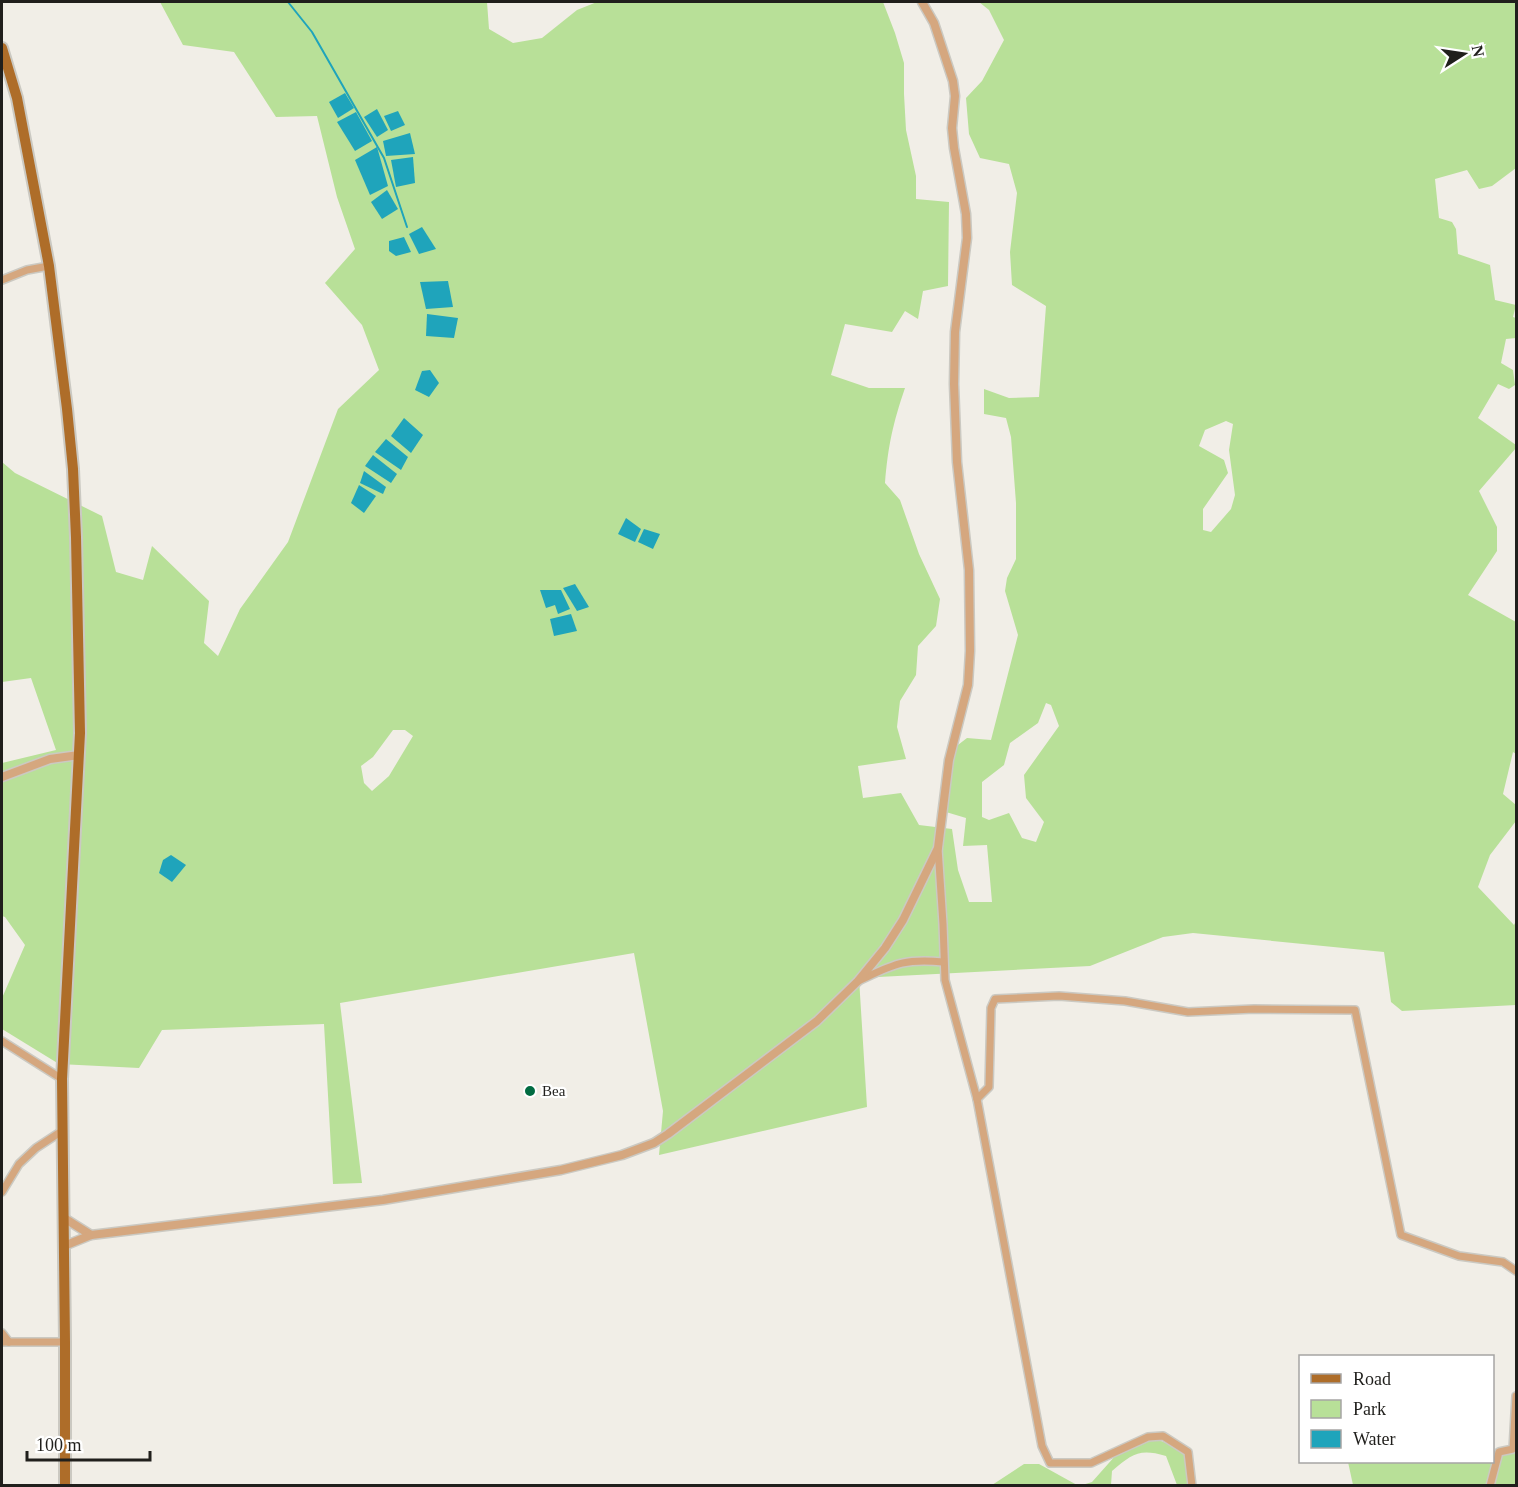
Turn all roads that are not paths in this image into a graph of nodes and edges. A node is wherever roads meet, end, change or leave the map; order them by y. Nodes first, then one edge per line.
1 (922, 2) edge
2 (2, 48) edge
3 (49, 266) junction
4 (2, 280) edge
5 (79, 755) junction
6 (2, 777) edge
7 (938, 848) junction
8 (943, 962) junction
9 (858, 981) junction
10 (2, 1041) edge
11 (62, 1078) junction
12 (976, 1099) junction
13 (62, 1131) junction
14 (2, 1192) edge
15 (64, 1218) junction
16 (91, 1235) junction
17 (64, 1246) junction
18 (1516, 1271) edge
19 (2, 1333) edge
20 (5, 1342) edge
21 (66, 1342) junction
22 (1516, 1396) edge
23 (65, 1485) edge
24 (1192, 1485) edge
25 (1490, 1485) edge

1 - 7 street
2 - 3 main road
3 - 4 street
3 - 5 main road
5 - 6 street
5 - 11 main road
7 - 8 street
7 - 9 street
8 - 9 street
8 - 12 street
9 - 16 street
10 - 11 street
11 - 13 main road
12 - 18 street
12 - 24 street
13 - 14 street
13 - 15 main road
15 - 16 street
15 - 17 main road
16 - 17 street
17 - 21 main road
19 - 20 street
20 - 21 street
21 - 23 main road
22 - 25 street

